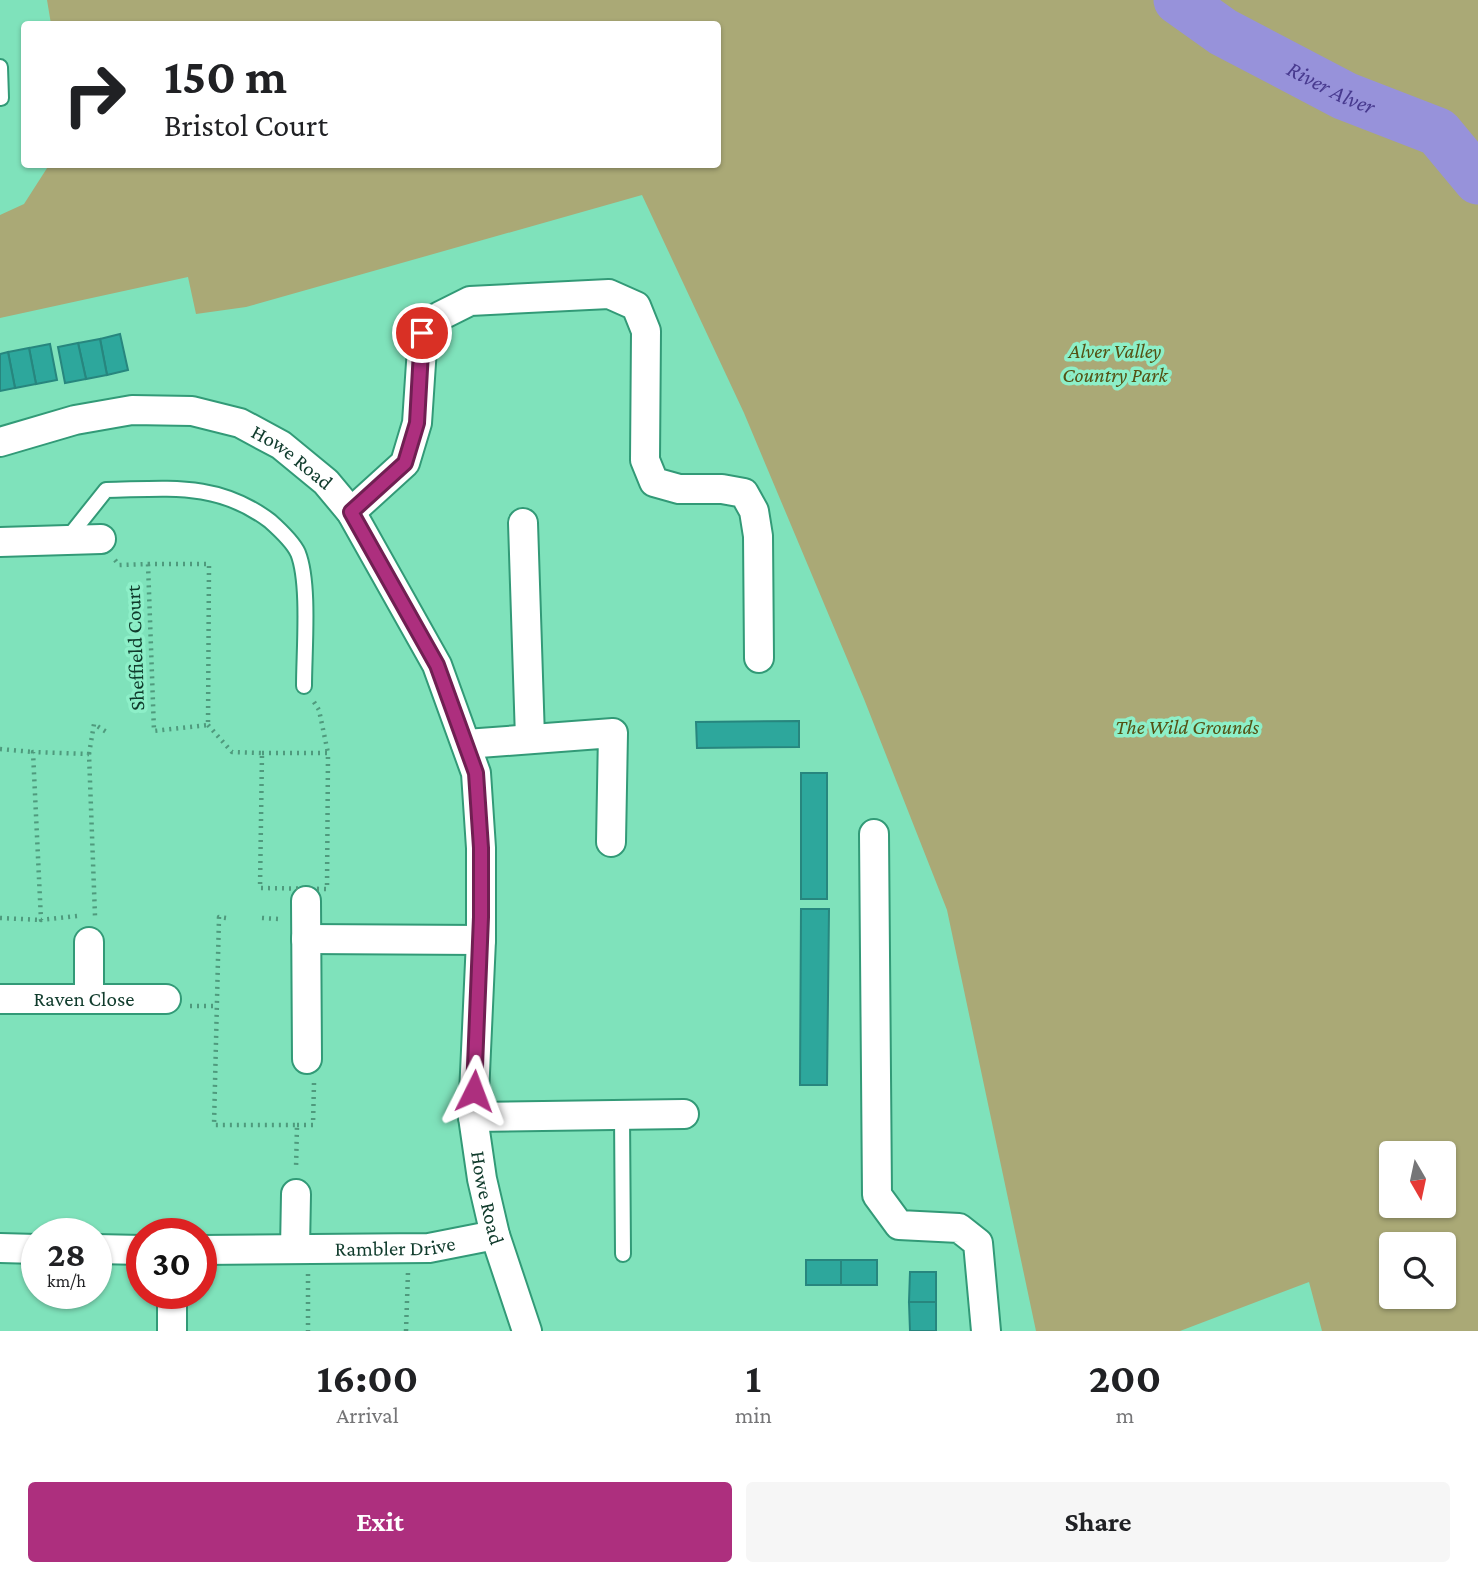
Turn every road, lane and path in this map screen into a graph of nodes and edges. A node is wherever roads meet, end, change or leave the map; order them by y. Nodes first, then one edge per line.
1 (0, 67) edge
2 (1, 98) edge
3 (0, 442) edge
4 (351, 512) junction
5 (523, 523) dead end
6 (101, 539) dead end
7 (67, 540) junction
8 (0, 541) edge
9 (759, 658) dead end
10 (304, 686) joint
11 (208, 725) junction
12 (108, 733) dead end
13 (530, 737) junction
14 (466, 744) junction
15 (0, 749) edge
16 (33, 752) junction
17 (262, 752) junction
18 (328, 753) junction
19 (89, 754) junction
20 (874, 834) dead end
21 (611, 842) dead end
22 (306, 901) dead end
23 (0, 918) edge
24 (226, 918) dead end
25 (41, 920) junction
26 (306, 939) junction
27 (481, 940) junction
28 (89, 942) dead end
29 (0, 999) edge
30 (89, 999) junction
31 (166, 999) dead end
32 (307, 1059) joint
33 (684, 1114) dead end
34 (622, 1115) junction
35 (473, 1117) junction
36 (297, 1125) junction
37 (296, 1194) joint
38 (495, 1235) junction
39 (0, 1248) edge
40 (408, 1248) junction
41 (21, 1249) edge
42 (302, 1249) junction
43 (217, 1250) edge
44 (623, 1254) dead end
45 (172, 1309) edge
46 (172, 1331) edge
47 (308, 1331) edge
48 (406, 1331) edge
49 (527, 1331) edge
50 (986, 1331) edge

1 - 2 lane
3 - 4 street, Howe Road
4 - 9 street
4 - 14 street, Howe Road
5 - 13 street
6 - 7 street
7 - 8 street
7 - 10 lane
10 - 18 path
11 - 11 path, Sheffield Court
11 - 17 path
12 - 19 path
13 - 14 street
13 - 21 street
14 - 27 street, Howe Road
15 - 16 path
16 - 19 path
16 - 25 path
17 - 18 path
17 - 18 path
19 - 25 path
20 - 50 street
22 - 26 street
23 - 25 path
24 - 36 path
26 - 27 street
26 - 32 street
27 - 35 street, Howe Road
28 - 30 street
29 - 30 street, Raven Close
30 - 31 street, Raven Close
32 - 36 path
33 - 34 street
34 - 35 street
34 - 44 lane
35 - 38 street, Howe Road
36 - 37 path
37 - 42 street
38 - 40 street, Rambler Drive
38 - 49 street, Howe Road
39 - 41 street
40 - 42 street, Rambler Drive
40 - 48 path
42 - 43 street, Rambler Drive
42 - 47 path
45 - 46 street

